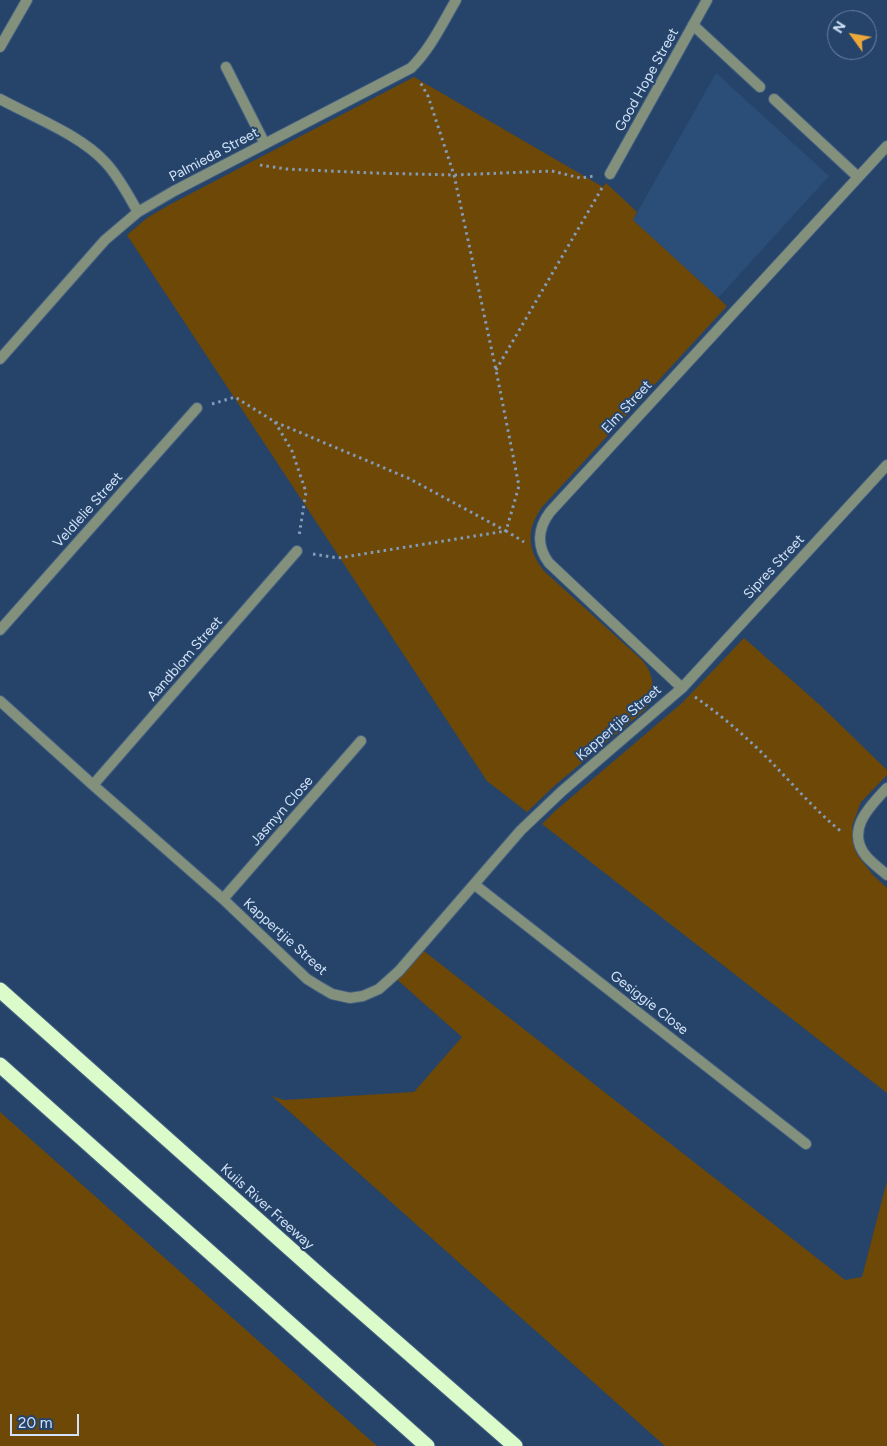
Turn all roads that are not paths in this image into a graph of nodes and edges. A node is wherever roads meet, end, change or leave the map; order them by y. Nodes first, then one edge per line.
1 (27, 0) edge
2 (456, 0) edge
3 (707, 0) edge
4 (693, 25) junction
5 (0, 47) edge
6 (226, 67) dead end
7 (760, 87) dead end
8 (0, 99) edge
9 (774, 99) dead end
10 (265, 144) junction
11 (887, 146) edge
12 (610, 174) road end
13 (858, 177) junction
14 (138, 212) junction
15 (0, 359) edge
16 (197, 408) road end
17 (887, 465) edge
18 (297, 551) road end
19 (0, 630) edge
20 (682, 688) junction
21 (0, 700) edge
22 (361, 741) dead end
23 (93, 785) junction
24 (887, 788) edge
25 (887, 875) edge
26 (475, 885) junction
27 (223, 899) junction
28 (0, 990) edge
29 (0, 1065) edge
30 (806, 1144) dead end
31 (427, 1446) edge
32 (515, 1446) edge

1 - 5 street
2 - 10 street, Palmieda Street
3 - 4 street, Good Hope Street
4 - 7 street
4 - 12 street, Good Hope Street
6 - 10 street
8 - 14 street
9 - 13 street
10 - 14 street, Palmieda Street
11 - 13 street, Elm Street
13 - 20 street, Elm Street
14 - 15 street, Palmieda Street
16 - 19 street, Veldlelie Street
17 - 20 street, Sipres Street
18 - 23 street, Aandblom Street
20 - 26 street, Kappertjie Street
21 - 23 street, Kappertjie Street
22 - 27 street, Jasmyn Close
23 - 27 street, Kappertjie Street
24 - 25 street
26 - 27 street, Kappertjie Street
26 - 30 street, Gesiggie Close
28 - 32 highway, Kuils River Freeway
29 - 31 highway

